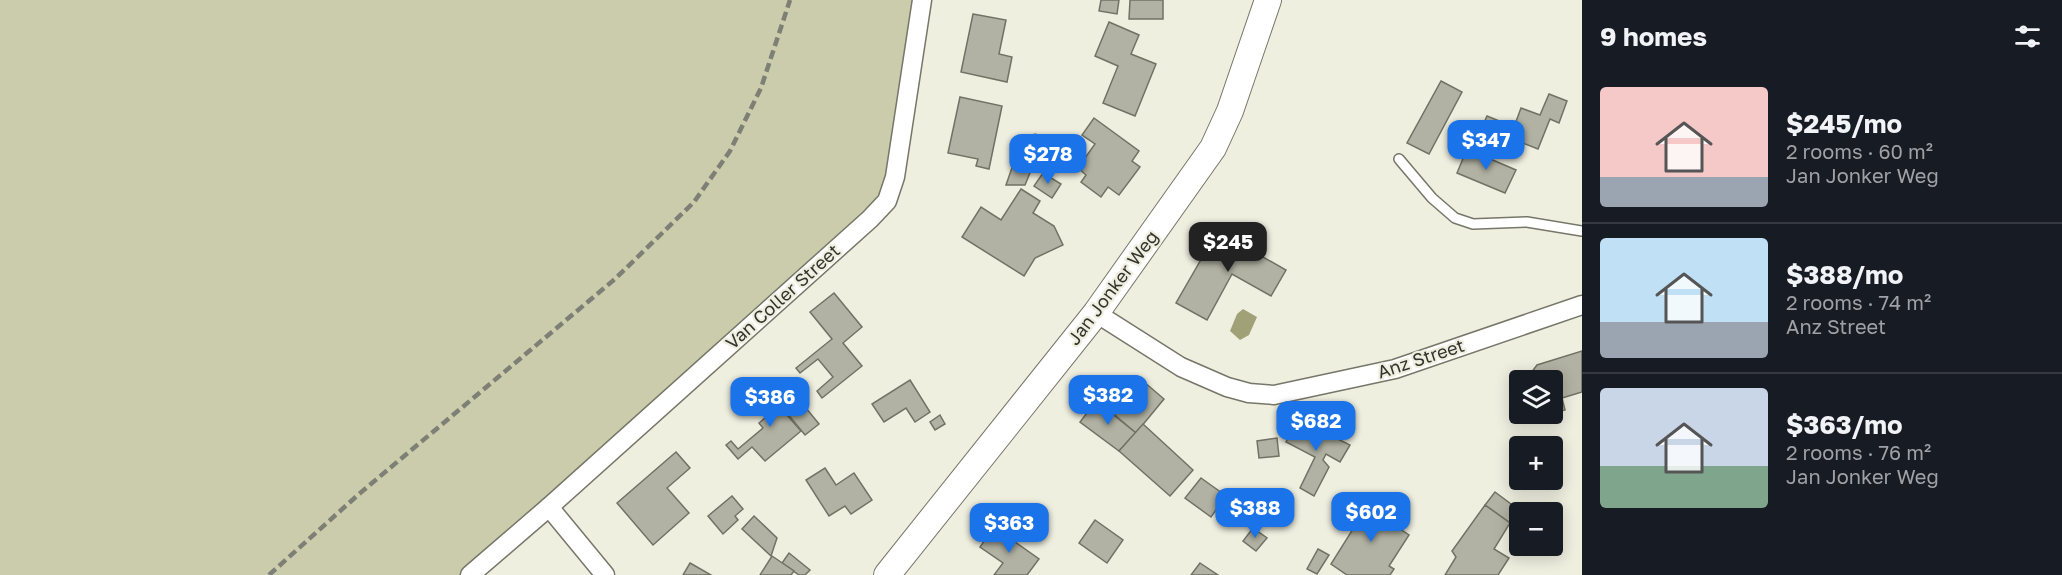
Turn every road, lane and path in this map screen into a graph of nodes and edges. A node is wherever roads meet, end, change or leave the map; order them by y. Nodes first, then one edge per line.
1 (922, 0) edge
2 (1268, 0) edge
3 (1399, 159) dead end
4 (1582, 231) edge
5 (1582, 305) edge
6 (1096, 313) junction
7 (549, 507) junction
8 (470, 575) edge
9 (605, 575) edge
10 (887, 575) edge

1 - 7 street, Van Coller Street
2 - 6 main road, Jan Jonker Weg
3 - 4 lane
5 - 6 street, Anz Street
6 - 10 main road, Jan Jonker Weg
7 - 8 street, Van Coller Street
7 - 9 street

